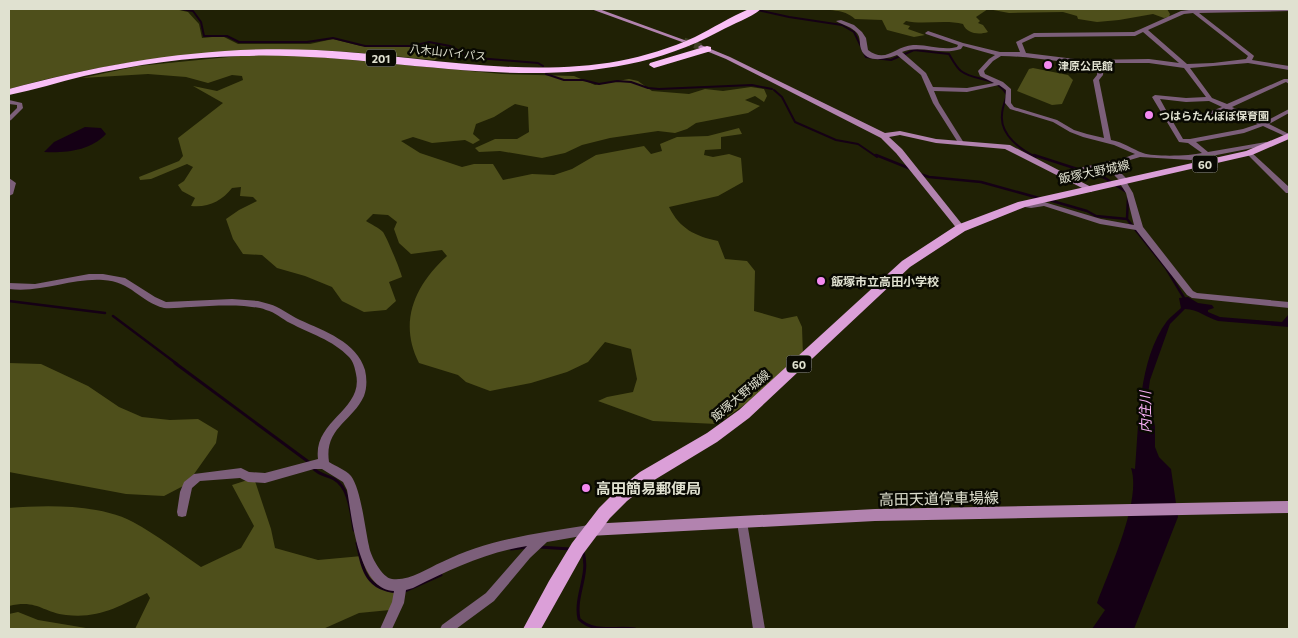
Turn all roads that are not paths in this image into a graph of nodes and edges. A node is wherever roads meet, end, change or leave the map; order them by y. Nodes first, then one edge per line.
1 (594, 9) edge
2 (756, 9) edge
3 (1289, 9) edge
4 (1192, 10) edge
5 (839, 21) dead end
6 (1144, 30) junction
7 (928, 33) dead end
8 (681, 39) joint
9 (961, 44) junction
10 (704, 48) joint
11 (1000, 54) junction
12 (1024, 54) junction
13 (901, 55) junction
14 (1248, 60) junction
15 (1101, 62) junction
16 (1186, 66) junction
17 (1289, 68) edge
18 (504, 70) junction
19 (533, 71) junction
20 (1289, 82) edge
21 (998, 84) junction
22 (930, 89) junction
23 (9, 92) edge
24 (1210, 99) junction
25 (9, 102) edge
26 (1227, 107) junction
27 (1289, 111) edge
28 (9, 119) edge
29 (1169, 120) junction
30 (1264, 124) junction
31 (884, 136) junction
32 (1287, 138) edge
33 (1190, 141) junction
34 (1108, 142) junction
35 (961, 143) junction
36 (1249, 153) junction
37 (1207, 154) junction
38 (1139, 155) junction
39 (1106, 163) junction
40 (1063, 173) junction
41 (9, 180) edge
42 (1119, 183) junction
43 (1091, 189) junction
44 (1289, 191) edge
45 (9, 194) edge
46 (1027, 203) junction
47 (961, 228) junction
48 (1137, 228) junction
49 (9, 286) edge
50 (1289, 305) edge
51 (315, 465) junction
52 (1289, 507) edge
53 (182, 512) dead end
54 (742, 522) junction
55 (590, 530) junction
56 (542, 540) junction
57 (400, 590) junction
58 (386, 629) edge
59 (446, 629) edge
60 (532, 629) edge
61 (759, 629) edge

1 - 8 street
2 - 19 highway, 八木山バイパス / 201
3 - 4 street
4 - 6 street
4 - 14 street
5 - 13 street
6 - 12 street
6 - 16 street
7 - 9 street
8 - 18 highway
9 - 11 street
9 - 13 street
10 - 19 highway
10 - 31 street
11 - 12 street
11 - 21 street
12 - 15 street
13 - 22 street
14 - 16 street
14 - 17 street
15 - 16 street
15 - 34 street
16 - 24 street
18 - 19 highway, 八木山バイパス / 201
18 - 23 highway, 八木山バイパス / 201
20 - 26 street
21 - 22 street
21 - 34 street
22 - 35 street
24 - 26 street
24 - 29 street
25 - 28 street
26 - 29 street
26 - 30 street
27 - 30 street
29 - 33 street
30 - 32 street
30 - 33 street
31 - 35 street
31 - 47 street
32 - 36 main road, 飯塚大野城線 / 60
32 - 37 street
33 - 37 street
34 - 38 street
35 - 40 street
36 - 42 main road, 飯塚大野城線 / 60
36 - 44 street
37 - 38 street
38 - 39 street
39 - 40 street
39 - 42 street
40 - 43 street
41 - 45 street
42 - 43 main road, 飯塚大野城線 / 60
42 - 48 street
43 - 46 main road, 飯塚大野城線 / 60
46 - 47 main road, 飯塚大野城線 / 60
46 - 48 street
47 - 55 main road, 飯塚大野城線 / 60
48 - 50 street
49 - 51 street
51 - 53 street
51 - 57 street
52 - 54 street, 高田天道停車場線
54 - 55 street, 高田天道停車場線
54 - 61 street
55 - 56 street
55 - 60 main road, 飯塚大野城線 / 60
56 - 57 street
56 - 59 street
57 - 58 street

